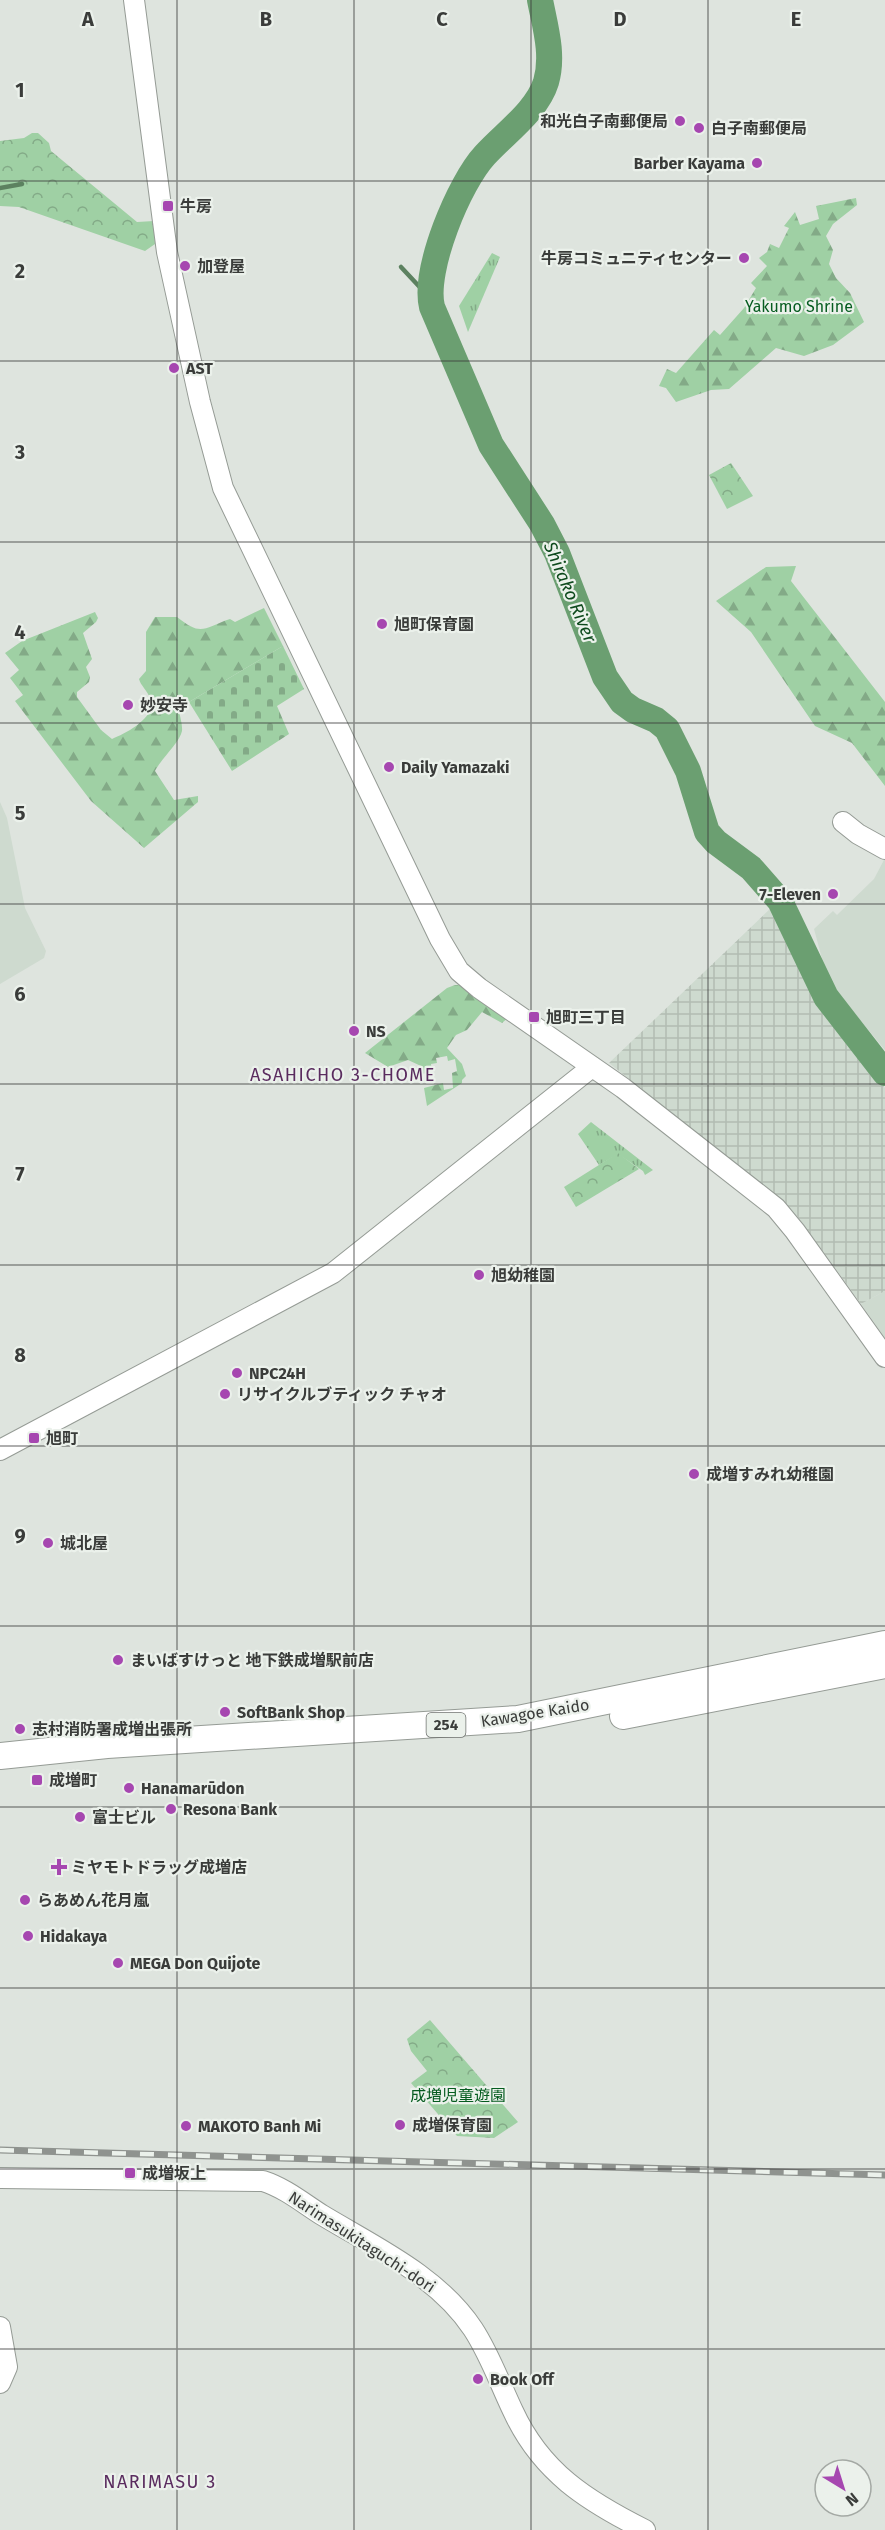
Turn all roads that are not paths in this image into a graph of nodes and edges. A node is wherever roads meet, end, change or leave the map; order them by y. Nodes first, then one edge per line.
1 (134, 0) edge
2 (843, 822) dead end
3 (885, 849) edge
4 (592, 1066) junction
5 (885, 1357) edge
6 (0, 1450) edge
7 (885, 1644) edge
8 (885, 1665) edge
9 (0, 1756) edge
10 (0, 1773) edge
11 (0, 2178) edge
12 (0, 2328) edge
13 (0, 2383) edge
14 (645, 2530) edge

1 - 4 street
2 - 3 street
4 - 5 street
4 - 6 street
7 - 9 highway, Kawagoe Kaido / 254
8 - 10 highway, Kawagoe Kaido / 254
11 - 14 street, Narimasukitaguchi-dori
12 - 13 street

